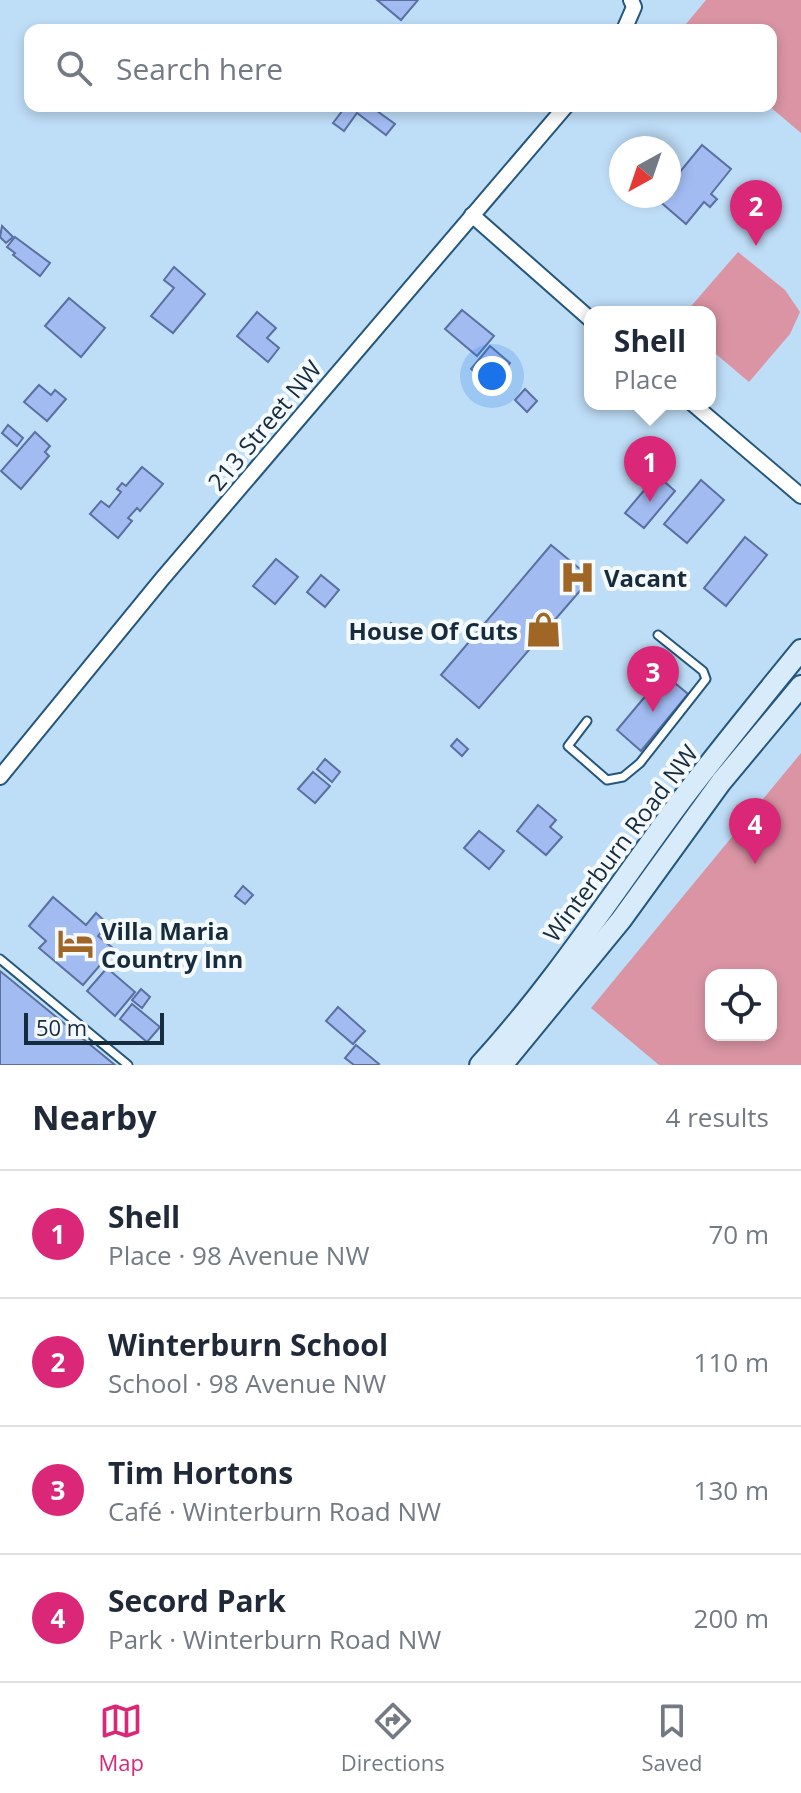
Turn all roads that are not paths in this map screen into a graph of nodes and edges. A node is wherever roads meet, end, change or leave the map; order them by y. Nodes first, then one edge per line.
1 (632, 4) edge
2 (626, 24) edge
3 (561, 112) edge
4 (472, 215) junction
5 (584, 314) edge
6 (700, 410) edge
7 (801, 496) edge
8 (658, 635) dead end
9 (801, 650) edge
10 (801, 686) edge
11 (587, 721) dead end
12 (0, 777) edge
13 (0, 959) edge
14 (128, 1065) edge
15 (480, 1065) edge
16 (502, 1065) edge

1 - 2 street
3 - 4 street, 213 Street NW
4 - 5 street
4 - 12 street, 213 Street NW
6 - 7 street
8 - 11 lane
9 - 15 main road, Winterburn Road NW
10 - 16 main road, Winterburn Road NW
13 - 14 lane

